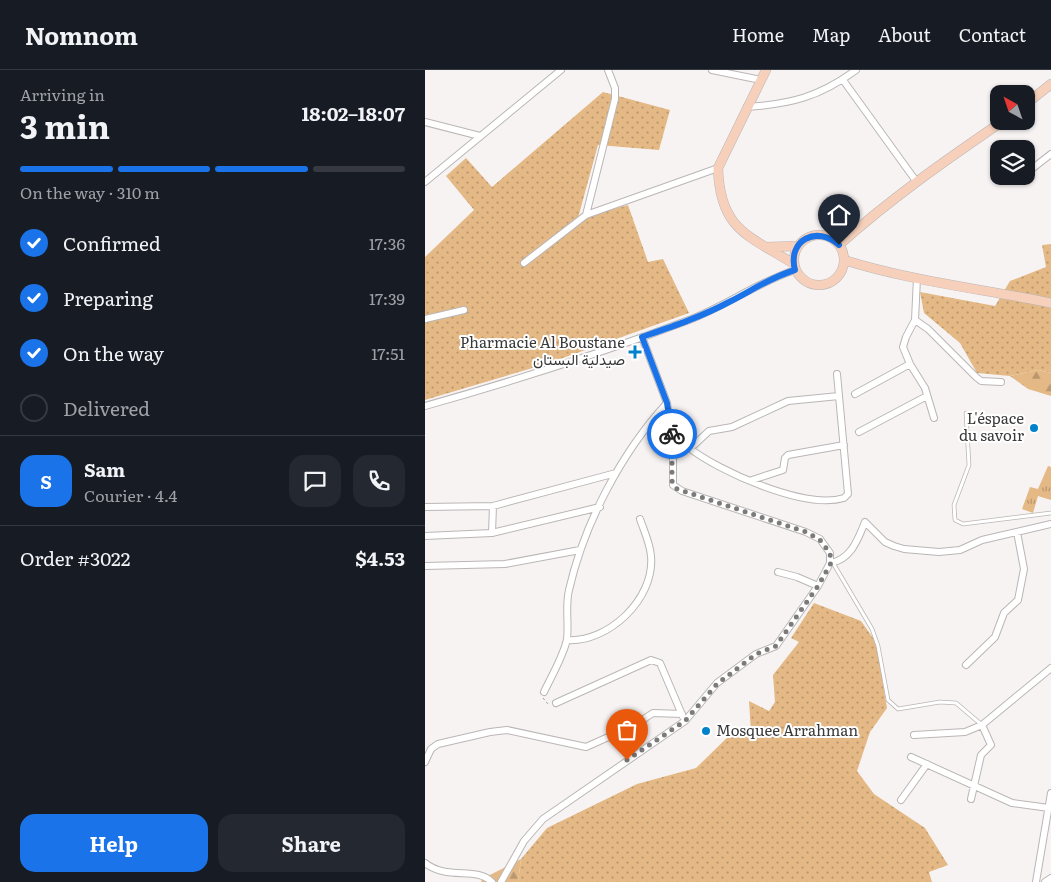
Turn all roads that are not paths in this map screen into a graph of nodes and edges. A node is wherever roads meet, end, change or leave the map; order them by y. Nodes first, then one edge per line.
1 (561, 70) edge
2 (608, 70) edge
3 (712, 70) edge
4 (765, 70) edge
5 (856, 70) edge
6 (761, 80) junction
7 (843, 80) junction
8 (1051, 84) edge
9 (1035, 97) edge
10 (747, 107) junction
11 (425, 122) edge
12 (990, 130) edge
13 (480, 136) junction
14 (1051, 154) edge
15 (1035, 166) edge
16 (717, 168) junction
17 (916, 181) junction
18 (425, 182) edge
19 (586, 215) junction
20 (836, 242) junction
21 (798, 246) junction
22 (766, 247) junction
23 (844, 260) junction
24 (524, 263) dead end
25 (795, 267) junction
26 (870, 268) junction
27 (841, 272) junction
28 (917, 278) junction
29 (1051, 303) edge
30 (464, 310) dead end
31 (425, 319) edge
32 (915, 320) junction
33 (642, 337) junction
34 (910, 364) junction
35 (837, 374) dead end
36 (1001, 382) dead end
37 (855, 394) dead end
38 (839, 396) junction
39 (927, 396) junction
40 (667, 403) junction
41 (425, 406) edge
42 (966, 413) dead end
43 (934, 418) dead end
44 (859, 432) dead end
45 (845, 445) junction
46 (673, 447) junction
47 (688, 447) junction
48 (616, 473) junction
49 (752, 480) junction
50 (493, 506) junction
51 (425, 507) edge
52 (600, 507) junction
53 (1051, 513) edge
54 (639, 519) dead end
55 (1051, 524) edge
56 (1017, 532) junction
57 (492, 533) junction
58 (425, 536) edge
59 (581, 550) junction
60 (832, 563) junction
61 (425, 566) edge
62 (778, 572) dead end
63 (818, 586) junction
64 (567, 640) junction
65 (966, 665) dead end
66 (1051, 668) edge
67 (544, 692) road end
68 (557, 703) road end
69 (683, 718) junction
70 (982, 725) junction
71 (915, 734) dead end
72 (911, 757) dead end
73 (425, 762) edge
74 (927, 764) junction
75 (975, 786) junction
76 (1051, 793) edge
77 (971, 799) dead end
78 (901, 800) dead end
79 (1049, 808) junction
80 (1043, 844) junction
81 (1051, 844) edge
82 (425, 863) edge
83 (1051, 878) edge
84 (492, 882) edge
85 (501, 882) edge
86 (1036, 882) edge
87 (1045, 882) edge

1 - 13 street
2 - 19 street
3 - 6 street
4 - 6 main road
5 - 7 street
6 - 10 main road
7 - 10 street
7 - 17 street
8 - 9 main road
10 - 16 main road
11 - 13 street
12 - 17 main road
13 - 18 street
14 - 15 street
16 - 19 street
16 - 22 main road
17 - 20 main road
19 - 24 street
20 - 21 main road
20 - 23 main road
21 - 22 main road
21 - 25 main road
22 - 25 main road
23 - 26 main road
23 - 27 main road
25 - 27 main road
25 - 33 street
26 - 27 main road
26 - 28 main road
28 - 29 main road
28 - 32 street
30 - 31 street
32 - 34 street
32 - 36 street
33 - 40 street
33 - 41 street
34 - 37 street
34 - 39 street
35 - 38 street
38 - 45 street
38 - 47 street
39 - 43 street
39 - 44 street
40 - 46 street
40 - 48 street
42 - 53 lane
45 - 49 street
45 - 49 street
46 - 47 street
46 - 60 street
47 - 49 street
48 - 50 street
48 - 52 street
50 - 51 street
50 - 57 street
52 - 57 street
52 - 59 street
54 - 64 street
55 - 56 street
56 - 60 street
56 - 65 street
57 - 58 street
59 - 61 street
59 - 64 street
60 - 63 street
60 - 70 lane
62 - 63 street
63 - 69 street
64 - 67 street
66 - 70 street
68 - 69 street
69 - 73 street
69 - 85 street
70 - 71 street
70 - 75 street
72 - 74 street
74 - 75 street
74 - 78 street
75 - 77 street
75 - 79 street
76 - 79 street
79 - 80 street
80 - 81 street
80 - 86 street
82 - 84 street
83 - 87 street

